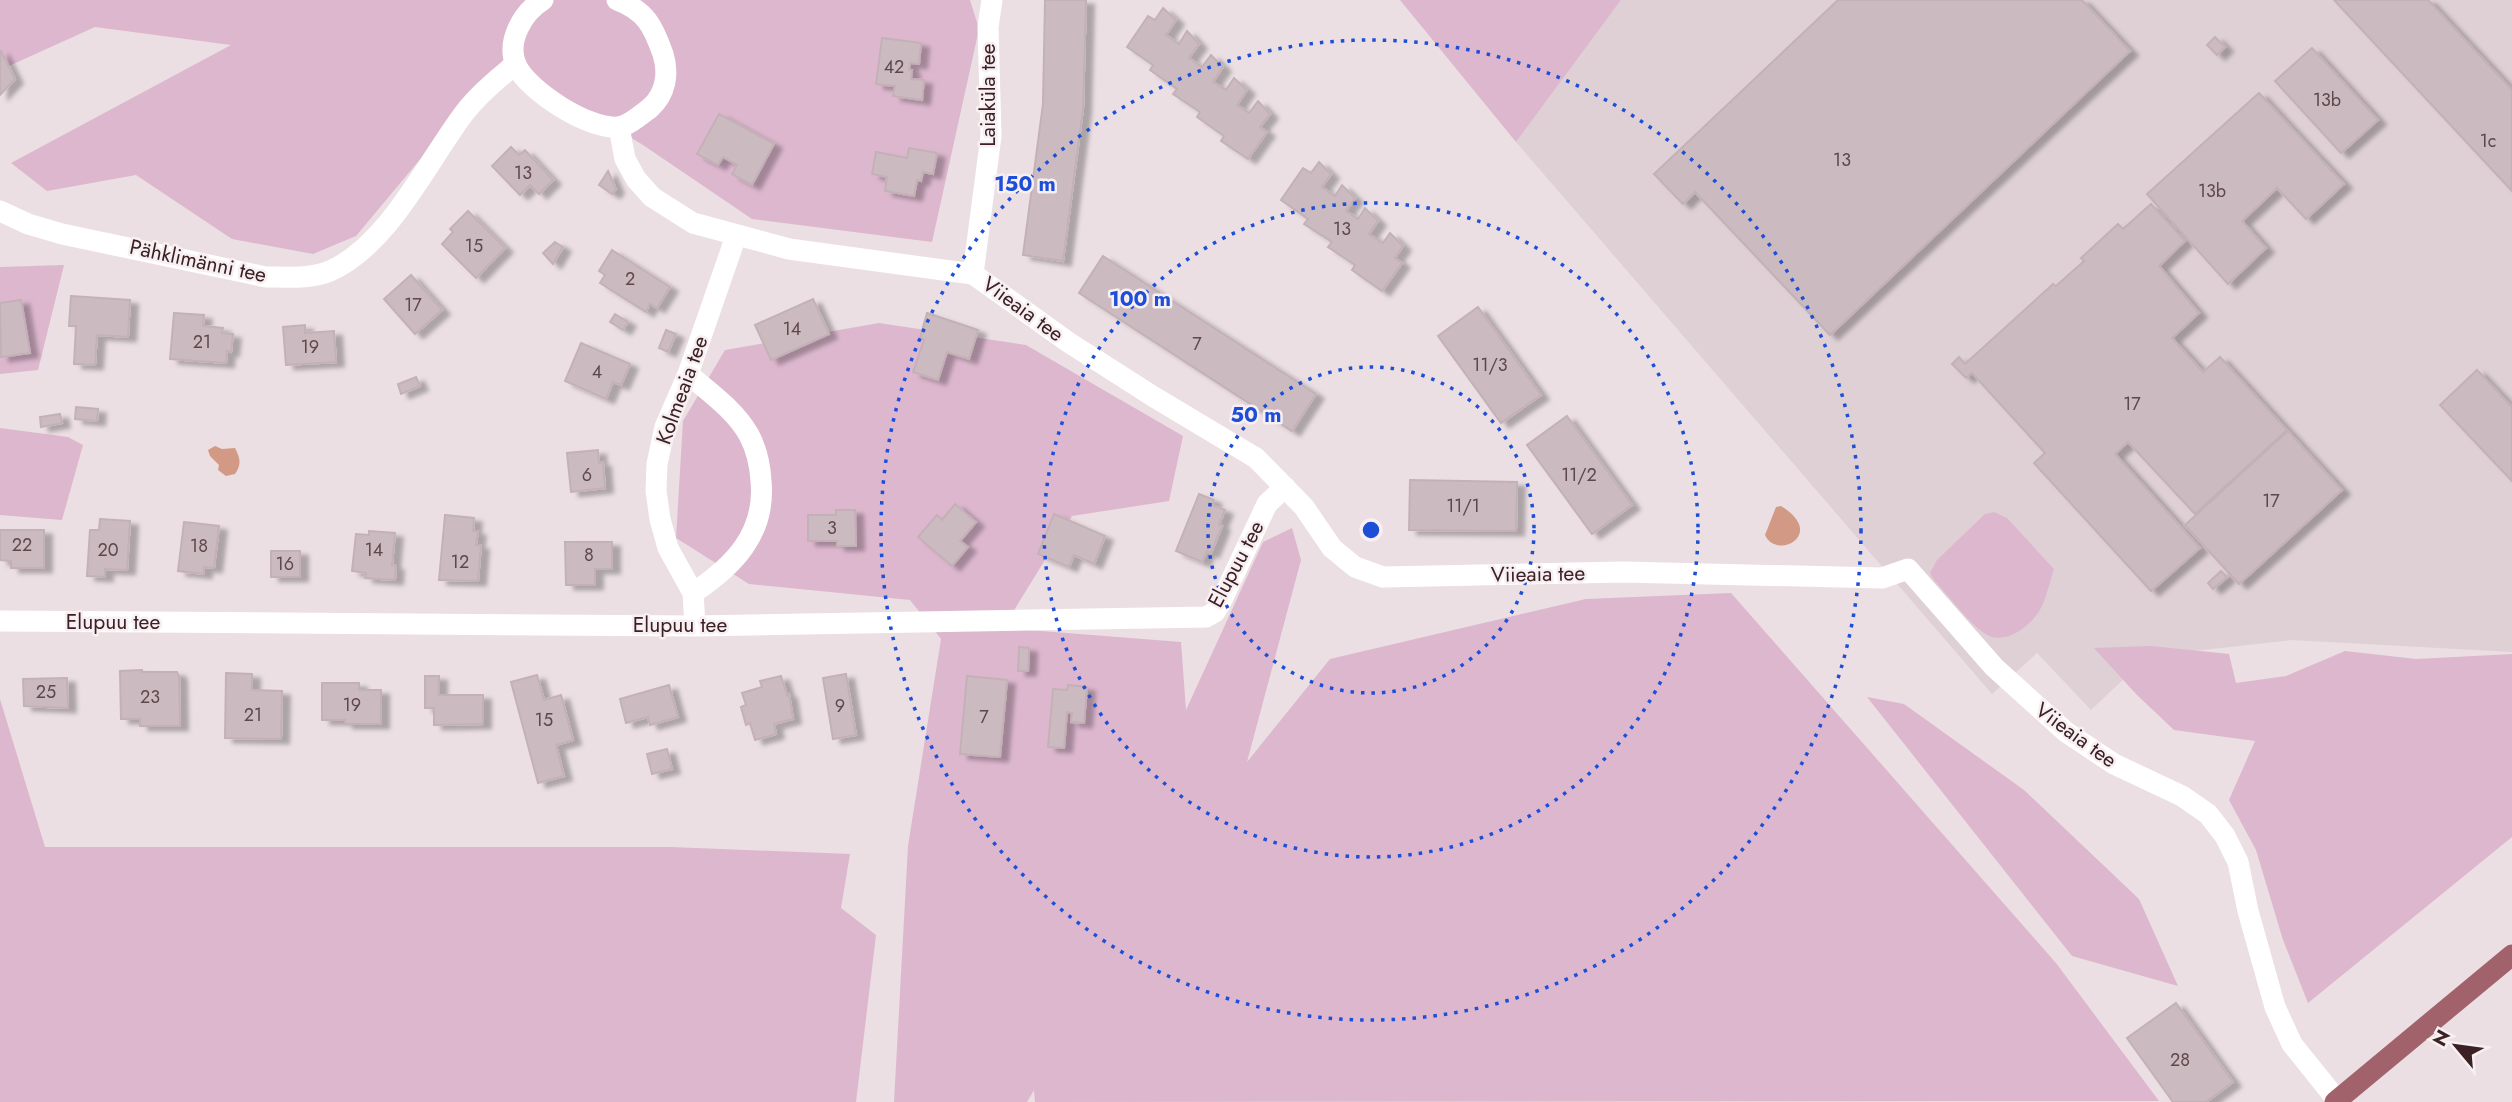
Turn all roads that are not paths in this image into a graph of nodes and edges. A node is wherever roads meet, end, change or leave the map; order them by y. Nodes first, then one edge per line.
1 (543, 0) edge
2 (992, 0) edge
3 (632, 2) edge
4 (516, 64) junction
5 (619, 127) junction
6 (0, 211) edge
7 (736, 236) junction
8 (973, 274) junction
9 (688, 374) junction
10 (1284, 487) junction
11 (693, 593) junction
12 (0, 621) edge
13 (695, 625) junction
14 (2512, 955) edge
15 (2336, 1101) edge

1 - 4 street
2 - 8 street, Laiaküla tee
3 - 5 street
4 - 5 street
4 - 6 street, Pähklimänni tee
5 - 7 street, Viieaia tee
7 - 8 street, Viieaia tee
7 - 9 street, Kolmeaia tee
8 - 10 street, Viieaia tee
9 - 11 street, Kolmeaia tee
9 - 11 street
10 - 13 street, Elupuu tee
10 - 15 street, Viieaia tee
11 - 13 street, Kolmeaia tee
12 - 13 street, Elupuu tee
14 - 15 main road

